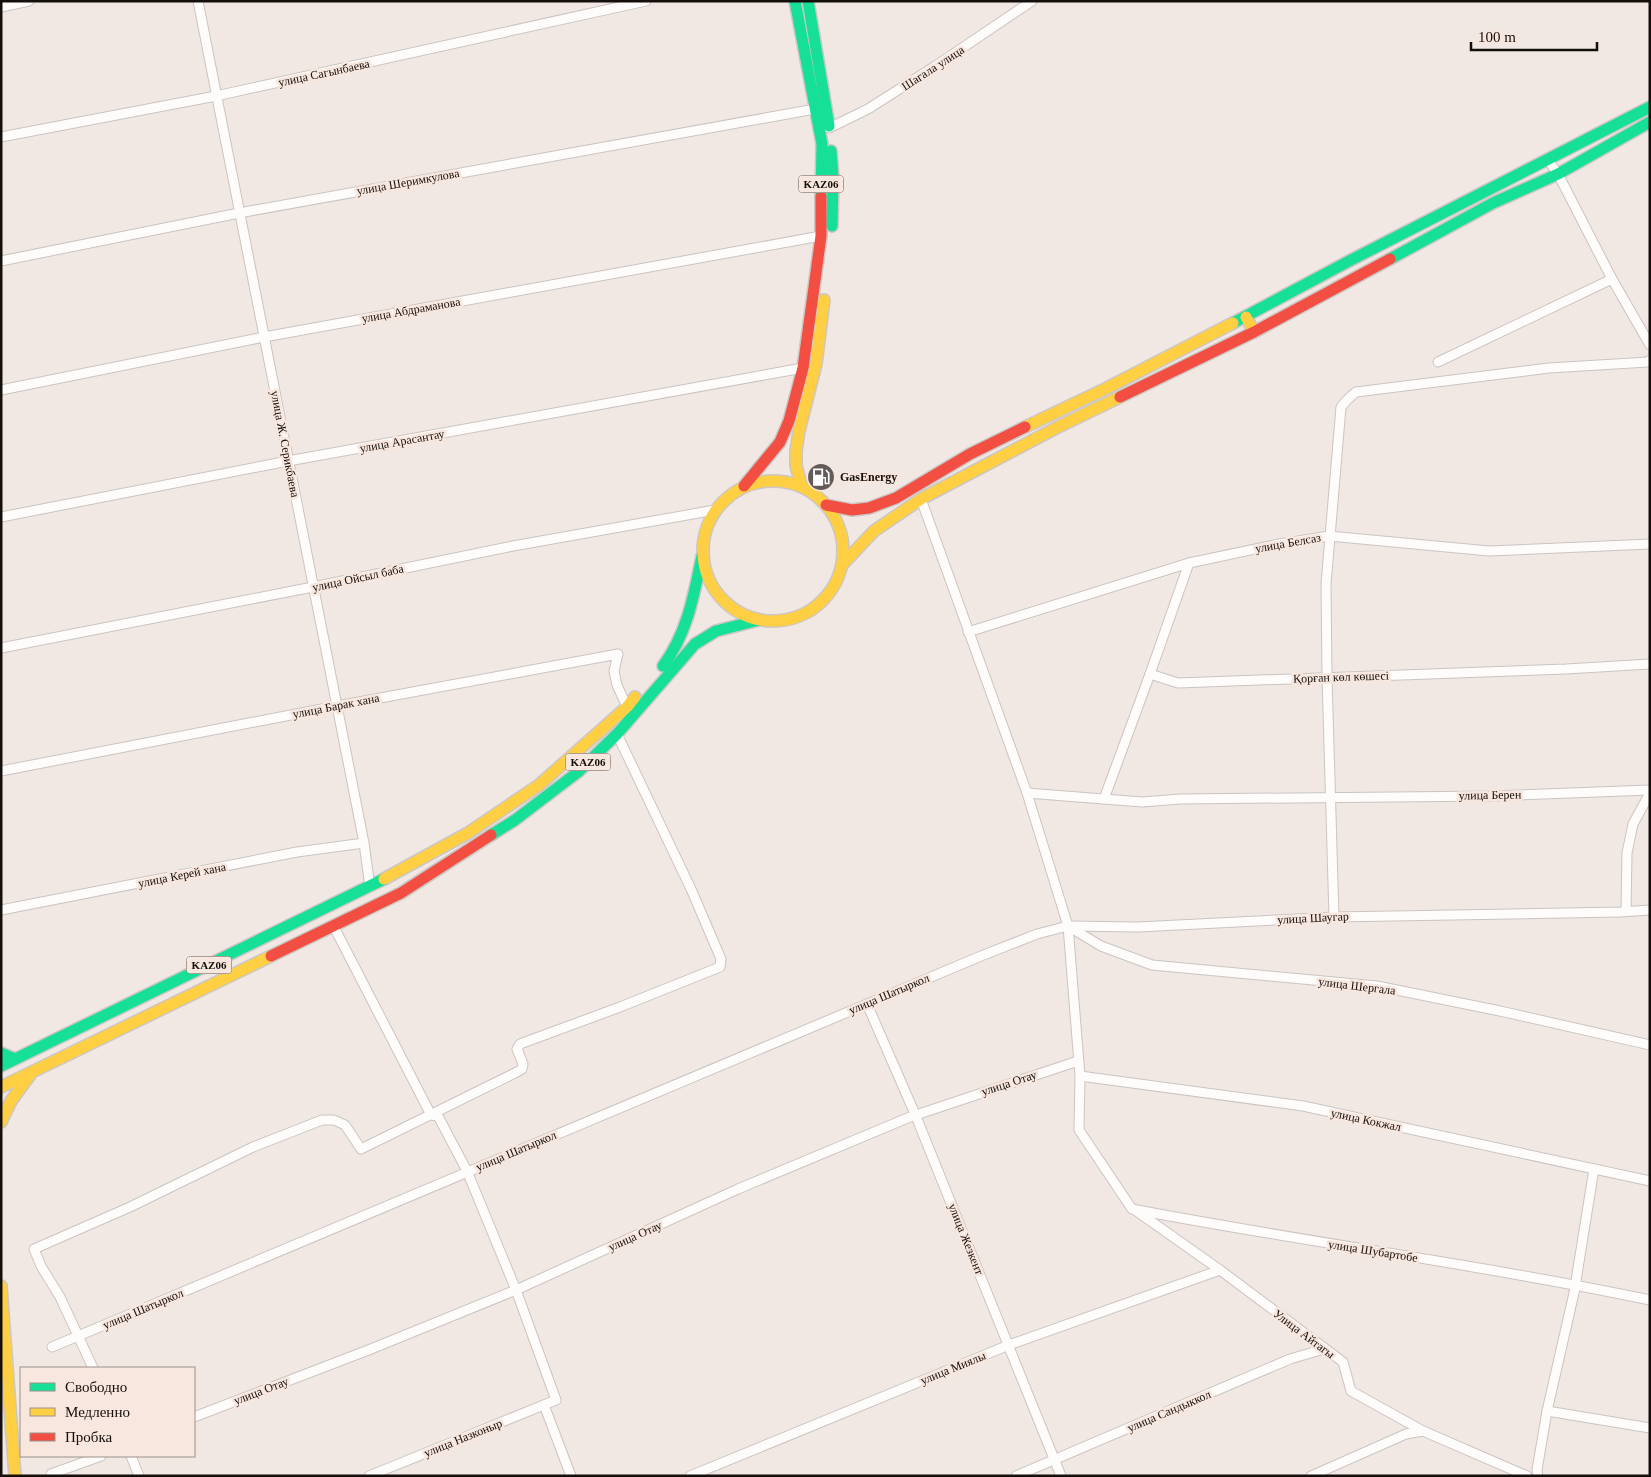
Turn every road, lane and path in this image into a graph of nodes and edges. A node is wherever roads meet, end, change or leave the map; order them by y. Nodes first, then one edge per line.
1 (29, 1) edge
2 (198, 1) edge
3 (646, 1) edge
4 (795, 1) edge
5 (808, 1) edge
6 (1032, 1) edge
7 (1, 7) edge
8 (216, 96) junction
9 (1650, 107) edge
10 (815, 109) junction
11 (1650, 122) edge
12 (830, 128) junction
13 (1, 137) edge
14 (1548, 160) junction
15 (1558, 174) junction
16 (239, 213) junction
17 (821, 236) junction
18 (1, 261) edge
19 (829, 263) dead end
20 (1612, 279) junction
21 (826, 291) dead end
22 (1246, 317) junction
23 (1254, 332) junction
24 (264, 337) junction
25 (1650, 345) edge
26 (1650, 360) edge
27 (1438, 362) dead end
28 (803, 368) junction
29 (1, 390) edge
30 (288, 461) junction
31 (744, 486) junction
32 (802, 487) junction
33 (921, 500) junction
34 (826, 505) junction
35 (715, 510) junction
36 (1, 517) edge
37 (1330, 536) junction
38 (1650, 544) edge
39 (702, 556) junction
40 (1189, 563) junction
41 (842, 565) junction
42 (313, 587) junction
43 (759, 620) junction
44 (968, 632) junction
45 (1, 648) edge
46 (1650, 664) edge
47 (1150, 674) junction
48 (1327, 677) junction
49 (337, 706) junction
50 (627, 707) junction
51 (617, 734) junction
52 (1, 771) edge
53 (1650, 791) edge
54 (1027, 793) junction
55 (1330, 797) junction
56 (1104, 799) junction
57 (364, 843) junction
58 (370, 887) junction
59 (1, 910) edge
60 (1650, 910) edge
61 (1626, 912) junction
62 (1334, 917) junction
63 (333, 925) junction
64 (1068, 926) junction
65 (981, 956) joint
66 (867, 1004) junction
67 (1650, 1045) edge
68 (1, 1053) edge
69 (15, 1059) junction
70 (1078, 1061) junction
71 (1, 1066) edge
72 (33, 1071) junction
73 (1080, 1076) junction
74 (1, 1087) edge
75 (431, 1114) junction
76 (915, 1114) junction
77 (1, 1122) edge
78 (1594, 1169) junction
79 (467, 1171) junction
80 (1650, 1181) edge
81 (1132, 1209) junction
82 (1220, 1270) junction
83 (1576, 1285) junction
84 (1, 1286) edge
85 (516, 1290) junction
86 (1650, 1300) edge
87 (79, 1336) junction
88 (1008, 1345) junction
89 (52, 1347) dead end
90 (1324, 1349) junction
91 (93, 1367) edge
92 (544, 1404) junction
93 (1547, 1410) junction
94 (195, 1417) edge
95 (1650, 1428) edge
96 (1424, 1430) junction
97 (98, 1457) edge
98 (131, 1457) edge
99 (1055, 1460) junction
100 (51, 1474) dead end
101 (15, 1476) edge
102 (140, 1476) edge
103 (369, 1476) edge
104 (571, 1476) edge
105 (690, 1476) edge
106 (1016, 1476) edge
107 (1062, 1476) edge
108 (1311, 1476) edge
109 (1527, 1476) edge
110 (1538, 1476) edge

1 - 7 street
2 - 8 street, улица Ж. Серикбаева
3 - 8 street, улица Сагынбаева
4 - 10 main road, KАZ06
5 - 12 main road, KАZ06
6 - 12 street, Шагала улица
8 - 13 street, улица Сагынбаева
8 - 16 street, улица Ж. Серикбаева
9 - 14 main road
10 - 16 street, улица Шеримкулова
10 - 17 main road, KАZ06
11 - 15 main road
12 - 19 main road, KАZ06
14 - 15 street
14 - 22 main road
15 - 20 street
15 - 23 main road
16 - 18 street, улица Шеримкулова
16 - 24 street, улица Ж. Серикбаева
17 - 24 street, улица Абдраманова
17 - 28 main road, KАZ06
20 - 25 street
20 - 27 street
21 - 32 main road
22 - 23 main road
22 - 34 main road
23 - 33 main road
24 - 29 street, улица Абдраманова
24 - 30 street, улица Ж. Серикбаева
26 - 37 street
28 - 30 street, улица Арасантау
28 - 31 main road, KАZ06
30 - 36 street, улица Арасантау
30 - 42 street, улица Ж. Серикбаева
31 - 32 main road, KАZ06
31 - 35 main road, KАZ06
32 - 34 main road, KАZ06
33 - 41 main road
33 - 44 street
34 - 41 main road, KАZ06
35 - 39 main road, KАZ06
35 - 42 street, улица Ойсыл баба
37 - 38 street, улица Белсаз
37 - 40 street, улица Белсаз
37 - 48 street
39 - 43 main road, KАZ06
39 - 50 main road, KАZ06
40 - 44 street, улица Белсаз
40 - 47 street
41 - 43 main road, KАZ06
42 - 45 street, улица Ойсыл баба
42 - 49 street, улица Ж. Серикбаева
43 - 51 main road, KАZ06
44 - 54 street
46 - 48 street, Қорған көл көшесі
47 - 48 street, Қорған көл көшесі
47 - 56 street
48 - 55 street
49 - 50 street, улица Барак хана
49 - 52 street, улица Барак хана
49 - 57 street, улица Ж. Серикбаева
50 - 58 main road, KАZ06
51 - 63 main road, KАZ06
51 - 75 street
53 - 55 street, улица Берен
53 - 61 street
54 - 56 street, улица Берен
54 - 64 street
55 - 56 street, улица Берен
55 - 62 street
57 - 58 street, улица Ж. Серикбаева
57 - 59 street, улица Керей хана
58 - 69 main road, KАZ06
60 - 61 street, улица Шаугар
61 - 62 street, улица Шаугар
62 - 64 street, улица Шаугар
63 - 72 main road, KАZ06
63 - 75 street
64 - 65 street, улица Шаугар
64 - 67 street, улица Шергала
64 - 70 street
65 - 66 street, улица Шатыркол
66 - 76 street, улица Жезкент
66 - 79 street, улица Шатыркол
68 - 69 main road
69 - 71 main road, KАZ06
70 - 73 street
70 - 76 street, улица Отау
72 - 74 main road, KАZ06
72 - 77 main road
73 - 78 street, улица Кокжал
73 - 81 street
75 - 79 street
75 - 87 street
76 - 85 street, улица Отау
76 - 88 street, улица Жезкент
78 - 80 street, улица Кокжал
78 - 83 street
79 - 85 street
79 - 87 street, улица Шатыркол
81 - 82 street, Улица Айтагы
81 - 83 street, улица Шубартобе
82 - 88 street, улица Миялы
82 - 90 street, Улица Айтагы
83 - 86 street, улица Шубартобе
83 - 93 street
84 - 101 main road
85 - 92 street, улица Назконыр
85 - 94 street, улица Отау
87 - 89 street, улица Шатыркол
87 - 91 street
88 - 99 street, улица Жезкент
88 - 105 street, улица Миялы
90 - 96 street, Улица Айтагы
90 - 99 street, улица Сандыккол
92 - 103 street, улица Назконыр
92 - 104 street
93 - 95 street
93 - 110 street
96 - 108 street
96 - 109 street, Улица Айтагы
97 - 100 street
98 - 102 street
99 - 106 street, улица Сандыккол
99 - 107 street, улица Жезкент

